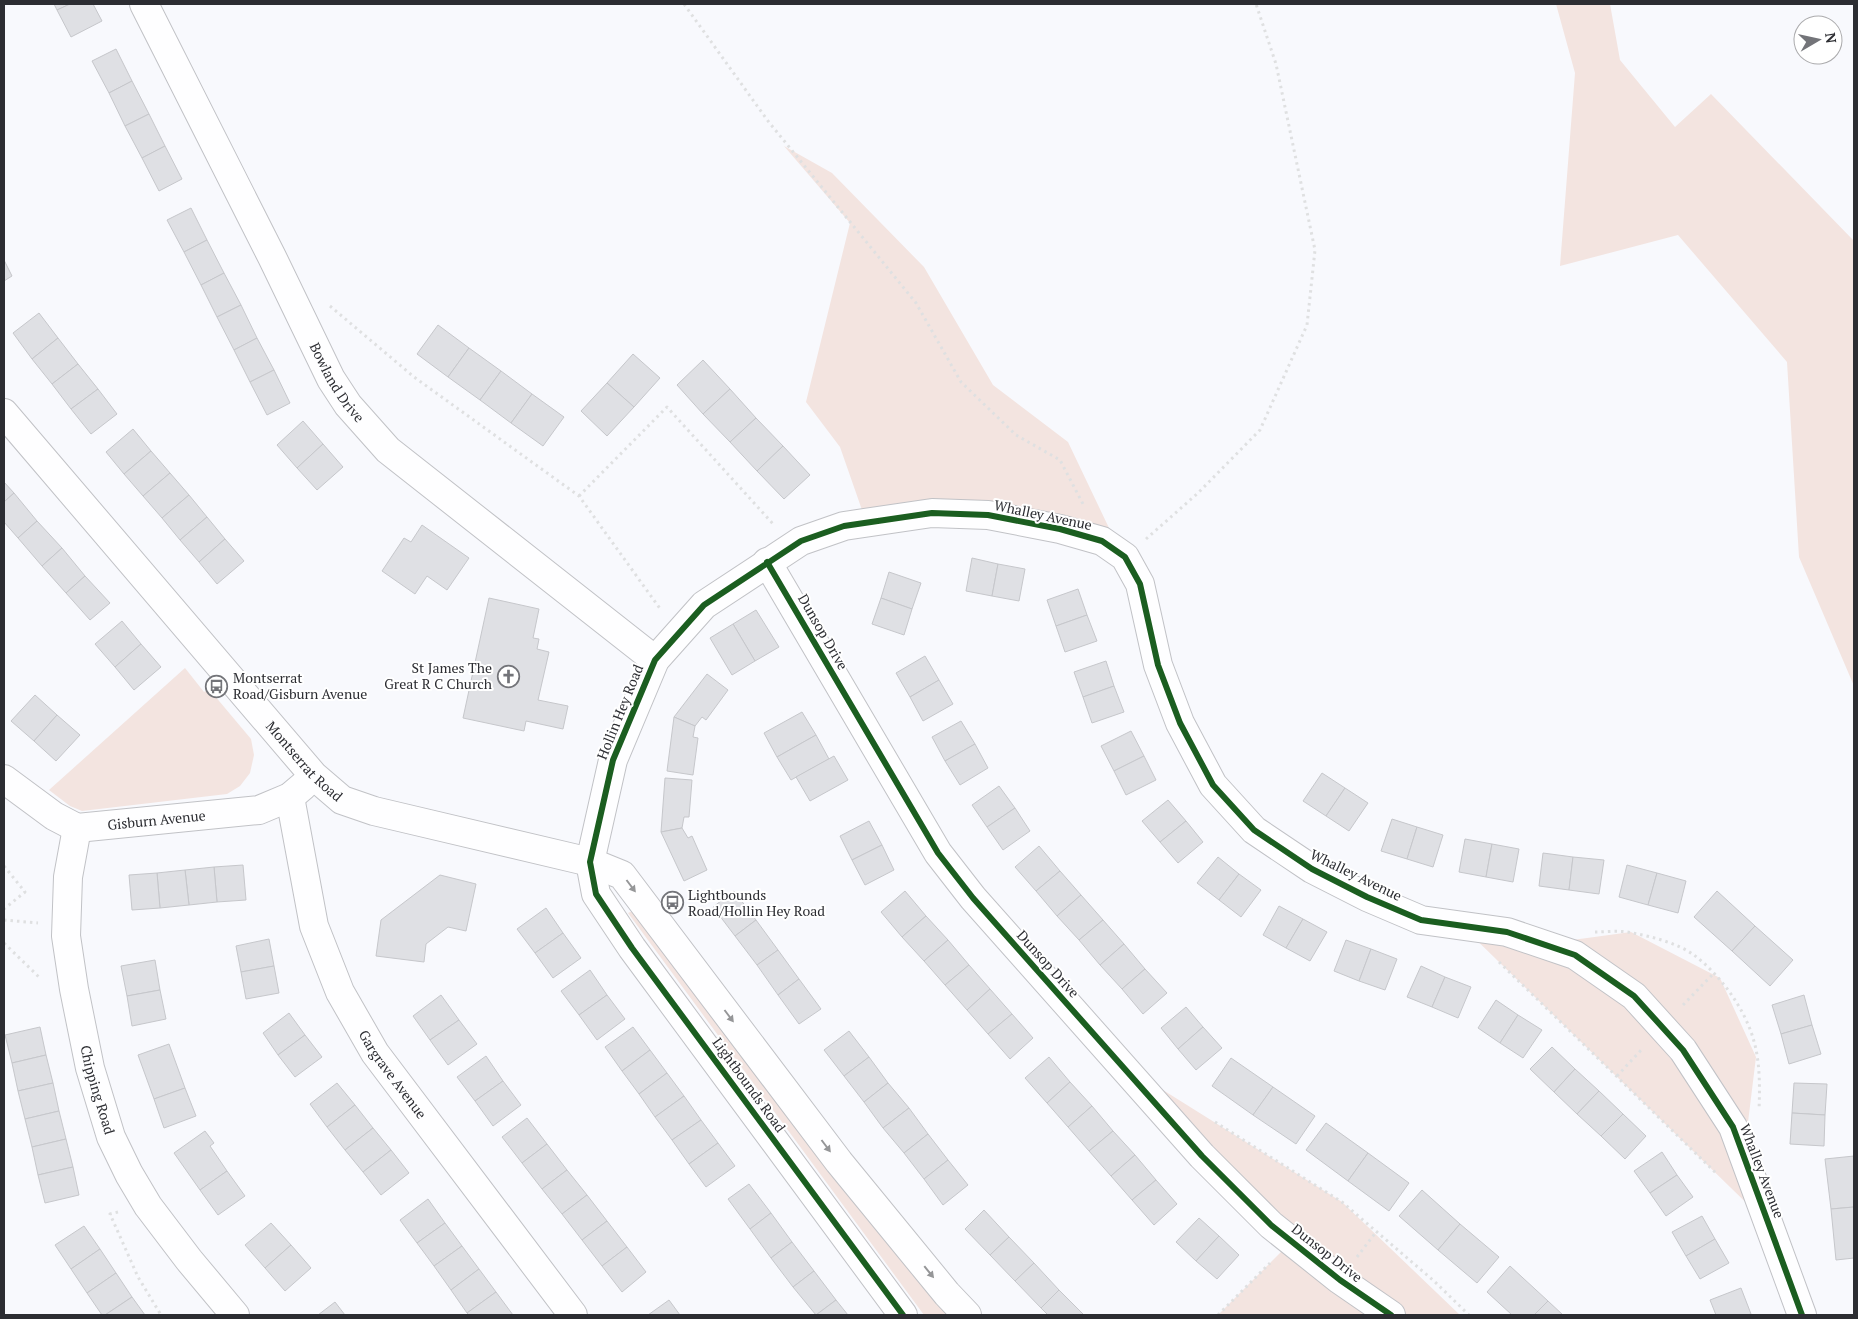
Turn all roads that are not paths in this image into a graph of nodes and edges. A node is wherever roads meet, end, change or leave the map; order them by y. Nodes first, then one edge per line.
1 (144, 4) edge
2 (4, 413) edge
3 (767, 562) junction
4 (655, 660) junction
5 (314, 776) junction
6 (4, 779) edge
7 (290, 797) junction
8 (77, 828) junction
9 (590, 862) junction
10 (235, 1315) edge
11 (572, 1315) edge
12 (902, 1315) edge
13 (967, 1315) edge
14 (1391, 1315) edge
15 (1802, 1315) edge

1 - 4 street, Bowland Drive
2 - 5 street, Montserrat Road
3 - 4 street, Hollin Hey Road
3 - 14 street, Dunsop Drive
3 - 15 street, Whalley Avenue
4 - 9 street, Hollin Hey Road
5 - 7 street, Gisburn Avenue
5 - 9 street, Montserrat Road
6 - 8 street
7 - 8 street, Gisburn Avenue
7 - 11 street, Gargrave Avenue
8 - 10 street, Chipping Road
9 - 12 street, Lightbounds Road
9 -> 13 street, Lightbounds Road

